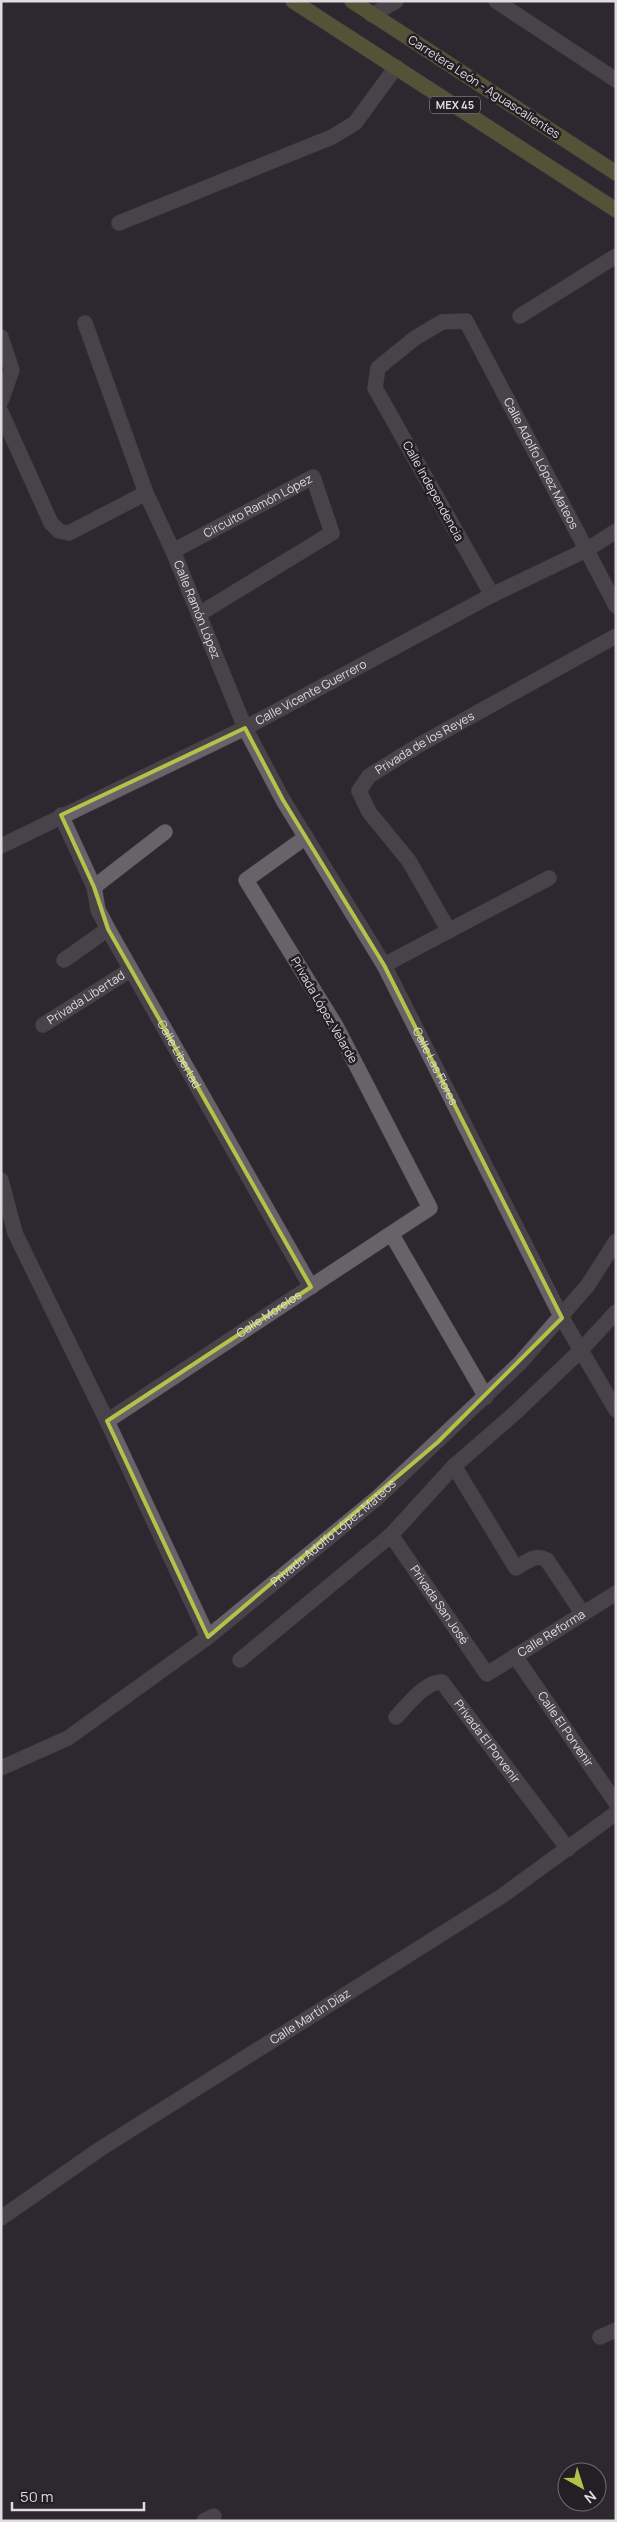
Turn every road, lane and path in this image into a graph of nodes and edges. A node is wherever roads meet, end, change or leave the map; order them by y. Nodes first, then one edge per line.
1 (293, 1) edge
2 (352, 1) edge
3 (396, 1) edge
4 (496, 1) edge
5 (372, 14) junction
6 (396, 67) junction
7 (616, 80) edge
8 (616, 173) edge
9 (616, 210) edge
10 (119, 223) dead end
11 (616, 256) edge
12 (520, 316) dead end
13 (85, 323) dead end
14 (1, 337) edge
15 (375, 388) joint
16 (1, 401) edge
17 (1, 412) edge
18 (146, 493) junction
19 (616, 531) edge
20 (588, 549) junction
21 (173, 551) junction
22 (492, 595) junction
23 (616, 606) edge
24 (199, 614) junction
25 (616, 636) edge
26 (245, 728) junction
27 (60, 816) junction
28 (164, 832) dead end
29 (306, 837) junction
30 (1, 846) edge
31 (549, 878) dead end
32 (94, 887) junction
33 (108, 930) junction
34 (449, 931) junction
35 (64, 960) dead end
36 (384, 965) junction
37 (130, 970) junction
38 (43, 1025) dead end
39 (1, 1180) edge
40 (430, 1208) joint
41 (392, 1235) junction
42 (616, 1241) edge
43 (311, 1287) junction
44 (616, 1312) edge
45 (564, 1322) junction
46 (579, 1349) junction
47 (486, 1397) junction
48 (616, 1410) edge
49 (107, 1421) junction
50 (454, 1466) junction
51 (391, 1535) junction
52 (616, 1593) edge
53 (583, 1614) junction
54 (208, 1637) junction
55 (515, 1656) junction
56 (240, 1660) dead end
57 (486, 1674) joint
58 (396, 1717) dead end
59 (1, 1768) edge
60 (616, 1803) edge
61 (616, 1813) edge
62 (568, 1849) junction
63 (1, 2218) edge
64 (616, 2330) edge
65 (600, 2337) dead end

1 - 6 main road, MEX 45
2 - 5 main road, Carretera León - Aguascalientes / MEX 45
3 - 5 street
4 - 7 street
5 - 8 main road, Carretera León - Aguascalientes / MEX 45
6 - 9 main road, MEX 45
6 - 10 street
11 - 12 street
13 - 18 street, Calle Ramón López
14 - 16 street
15 - 20 street, Calle Adolfo López Mateos
15 - 22 street, Calle Independencia
17 - 18 street
18 - 21 street, Calle Ramón López
19 - 20 street, Calle Vicente Guerrero
20 - 22 street, Calle Vicente Guerrero
20 - 23 street, Calle Adolfo López Mateos
21 - 24 street, Calle Ramón López
21 - 24 street, Circuito Ramón López
22 - 26 street, Calle Vicente Guerrero
24 - 26 street, Calle Ramón López
25 - 34 street, Privada de los Reyes
26 - 27 street, Calle Vicente Guerrero
26 - 29 street, Calle Las Flores
27 - 30 street, Calle Vicente Guerrero
27 - 32 street, Calle Libertad
28 - 32 street
29 - 36 street, Calle Las Flores
29 - 40 street, Privada López Velarde
31 - 34 street
32 - 33 street, Calle Libertad
33 - 35 street
33 - 37 street, Calle Libertad
34 - 36 street
36 - 45 street, Calle Las Flores
37 - 38 street, Privada Libertad
37 - 43 street, Calle Libertad
39 - 49 street
40 - 41 street, Calle Morelos
41 - 43 street, Calle Morelos
41 - 47 street
42 - 45 street, Privada Adolfo López Mateos
43 - 49 street, Calle Morelos
44 - 46 street
45 - 46 street, Calle Las Flores
45 - 47 street, Privada Adolfo López Mateos
46 - 48 street, Calle Las Flores
46 - 50 street
47 - 54 street, Privada Adolfo López Mateos
49 - 54 street
50 - 51 street
50 - 53 street
51 - 56 street
51 - 57 street, Privada San José
52 - 53 street, Calle Reforma
53 - 55 street, Calle Reforma
54 - 59 street, Privada Adolfo López Mateos
55 - 57 street, Calle Reforma
55 - 60 street, Calle El Porvenir
58 - 62 street, Privada El Porvenir
61 - 62 street, Calle Martín Díaz
62 - 63 street, Calle Martín Díaz
64 - 65 street

